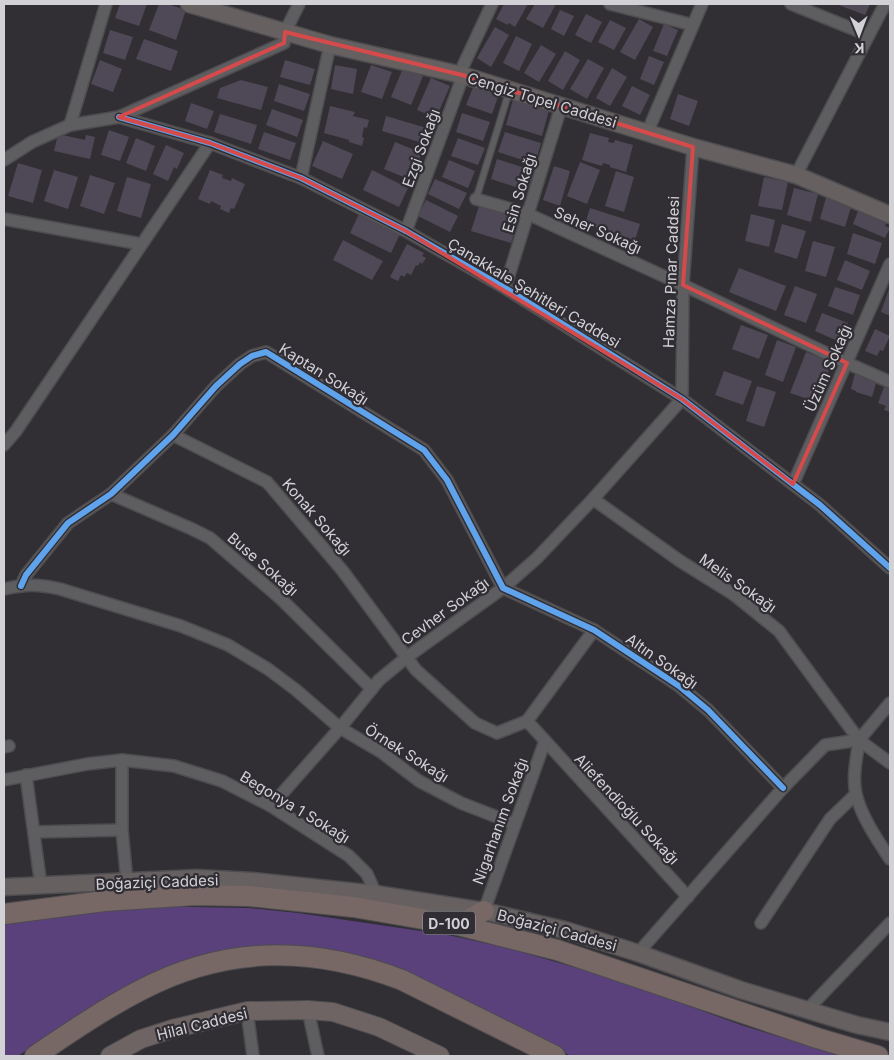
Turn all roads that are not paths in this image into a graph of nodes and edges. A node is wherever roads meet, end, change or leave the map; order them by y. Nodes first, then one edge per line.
1 (106, 4) edge
2 (189, 4) edge
3 (298, 4) edge
4 (492, 4) edge
5 (610, 4) edge
6 (647, 4) edge
7 (702, 4) edge
8 (791, 4) edge
9 (885, 4) edge
10 (652, 15) junction
11 (693, 25) junction
12 (285, 32) junction
13 (868, 35) junction
14 (330, 45) junction
15 (462, 75) junction
16 (510, 90) junction
17 (561, 107) junction
18 (120, 117) junction
19 (70, 125) junction
20 (647, 133) junction
21 (210, 143) junction
22 (692, 147) junction
23 (4, 160) edge
24 (796, 175) junction
25 (301, 178) junction
26 (476, 199) joint
27 (528, 214) junction
28 (890, 215) edge
29 (4, 219) edge
30 (406, 231) junction
31 (141, 244) junction
32 (890, 264) edge
33 (683, 285) junction
34 (505, 288) junction
35 (847, 363) junction
36 (890, 382) edge
37 (682, 399) junction
38 (173, 435) junction
39 (4, 445) edge
40 (793, 484) junction
41 (111, 494) junction
42 (593, 499) junction
43 (890, 568) edge
44 (21, 586) junction
45 (503, 588) junction
46 (4, 589) edge
47 (594, 630) junction
48 (407, 657) junction
49 (372, 690) junction
50 (890, 703) edge
51 (527, 721) junction
52 (340, 728) junction
53 (859, 740) junction
54 (545, 741) junction
55 (122, 760) junction
56 (890, 763) edge
57 (26, 775) junction
58 (4, 780) edge
59 (783, 788) junction
60 (856, 794) junction
61 (271, 806) junction
62 (515, 824) junction
63 (122, 830) junction
64 (34, 832) junction
65 (890, 859) edge
66 (128, 882) junction
67 (41, 886) junction
68 (4, 887) edge
69 (376, 894) junction
70 (688, 897) junction
71 (484, 911) junction
72 (4, 914) edge
73 (761, 922) dead end
74 (890, 923) edge
75 (458, 925) junction
76 (638, 953) junction
77 (308, 1010) junction
78 (807, 1010) junction
79 (247, 1012) junction
80 (379, 1027) junction
81 (890, 1032) edge
82 (35, 1056) edge
83 (110, 1056) edge
84 (253, 1056) edge
85 (318, 1056) edge
86 (417, 1056) edge
87 (440, 1056) edge
88 (555, 1056) edge
89 (878, 1056) edge

1 - 19 street
2 - 12 main road, Cengiz Topel Caddesi
3 - 12 street
4 - 15 street, Ezgi Sokağı
5 - 10 street
6 - 10 street
7 - 11 street
8 - 13 street
9 - 13 street
10 - 11 street
11 - 20 street
12 - 14 main road, Cengiz Topel Caddesi
12 - 18 street
13 - 24 street
14 - 15 main road, Cengiz Topel Caddesi
14 - 25 street
15 - 16 main road, Cengiz Topel Caddesi
15 - 30 street, Ezgi Sokağı
16 - 17 main road, Cengiz Topel Caddesi
16 - 26 lane
17 - 20 main road, Cengiz Topel Caddesi
17 - 27 street, Esin Sokağı
18 - 19 street
18 - 21 street, Çanakkale Şehitleri Caddesi
19 - 23 street
20 - 22 main road, Cengiz Topel Caddesi
21 - 25 street, Çanakkale Şehitleri Caddesi
21 - 31 street
22 - 24 main road, Cengiz Topel Caddesi
22 - 33 street, Hamza Pınar Caddesi
24 - 28 main road, Cengiz Topel Caddesi
25 - 30 street, Çanakkale Şehitleri Caddesi
26 - 27 street, Seher Sokağı
27 - 33 street, Seher Sokağı
27 - 34 street, Esin Sokağı
29 - 31 street
30 - 34 street, Çanakkale Şehitleri Caddesi
31 - 39 street
32 - 35 street, Üzüm Sokağı
33 - 35 street, Seher Sokağı
33 - 37 street, Hamza Pınar Caddesi
34 - 37 street, Çanakkale Şehitleri Caddesi
35 - 36 street, Seher Sokağı
35 - 40 street, Üzüm Sokağı
37 - 40 street, Çanakkale Şehitleri Caddesi
37 - 42 street, Cevher Sokağı
38 - 41 street, Kaptan Sokağı
38 - 45 street, Kaptan Sokağı
38 - 48 street, Konak Sokağı
40 - 43 street, Çanakkale Şehitleri Caddesi
41 - 44 street, Kaptan Sokağı
41 - 49 street, Buse Sokağı
42 - 45 street, Cevher Sokağı
42 - 53 street, Melis Sokağı
44 - 46 street, Örnek Sokağı
44 - 52 street, Örnek Sokağı
45 - 47 street, Altın Sokağı
45 - 48 street, Cevher Sokağı
47 - 51 street
47 - 59 street, Altın Sokağı
48 - 49 street, Cevher Sokağı
48 - 51 street
49 - 52 street, Cevher Sokağı
50 - 53 street
51 - 54 street, Aliefendioğlu Sokağı
52 - 61 street, Cevher Sokağı
52 - 62 street, Örnek Sokağı
53 - 56 street, Melis Sokağı
53 - 59 street
53 - 60 street
54 - 62 street, Nigarhanım Sokağı
54 - 70 street, Aliefendioğlu Sokağı
55 - 57 street, Begonya 1 Sokağı
55 - 61 street, Begonya 1 Sokağı
55 - 63 street
57 - 58 street, Begonya 1 Sokağı
57 - 64 street
59 - 70 street
60 - 65 street
60 - 73 street
61 - 69 street, Begonya 1 Sokağı
62 - 71 street, Nigarhanım Sokağı
63 - 64 street
63 - 66 street
64 - 67 street
66 - 67 main road, Boğaziçi Caddesi
66 - 69 main road, Boğaziçi Caddesi
67 - 68 main road, Boğaziçi Caddesi
69 - 71 main road, Boğaziçi Caddesi
70 - 76 street
71 - 75 highway
71 - 76 main road, Boğaziçi Caddesi
72 - 75 highway, D-100
74 - 78 street
75 - 89 highway, D-100
76 - 78 main road, Boğaziçi Caddesi
77 - 79 main road, Hilal Caddesi
77 - 80 main road, Hilal Caddesi
77 - 85 street
78 - 81 main road, Boğaziçi Caddesi
79 - 83 main road, Hilal Caddesi
79 - 84 street
80 - 86 main road
80 - 87 main road, Hilal Caddesi
82 - 88 highway

